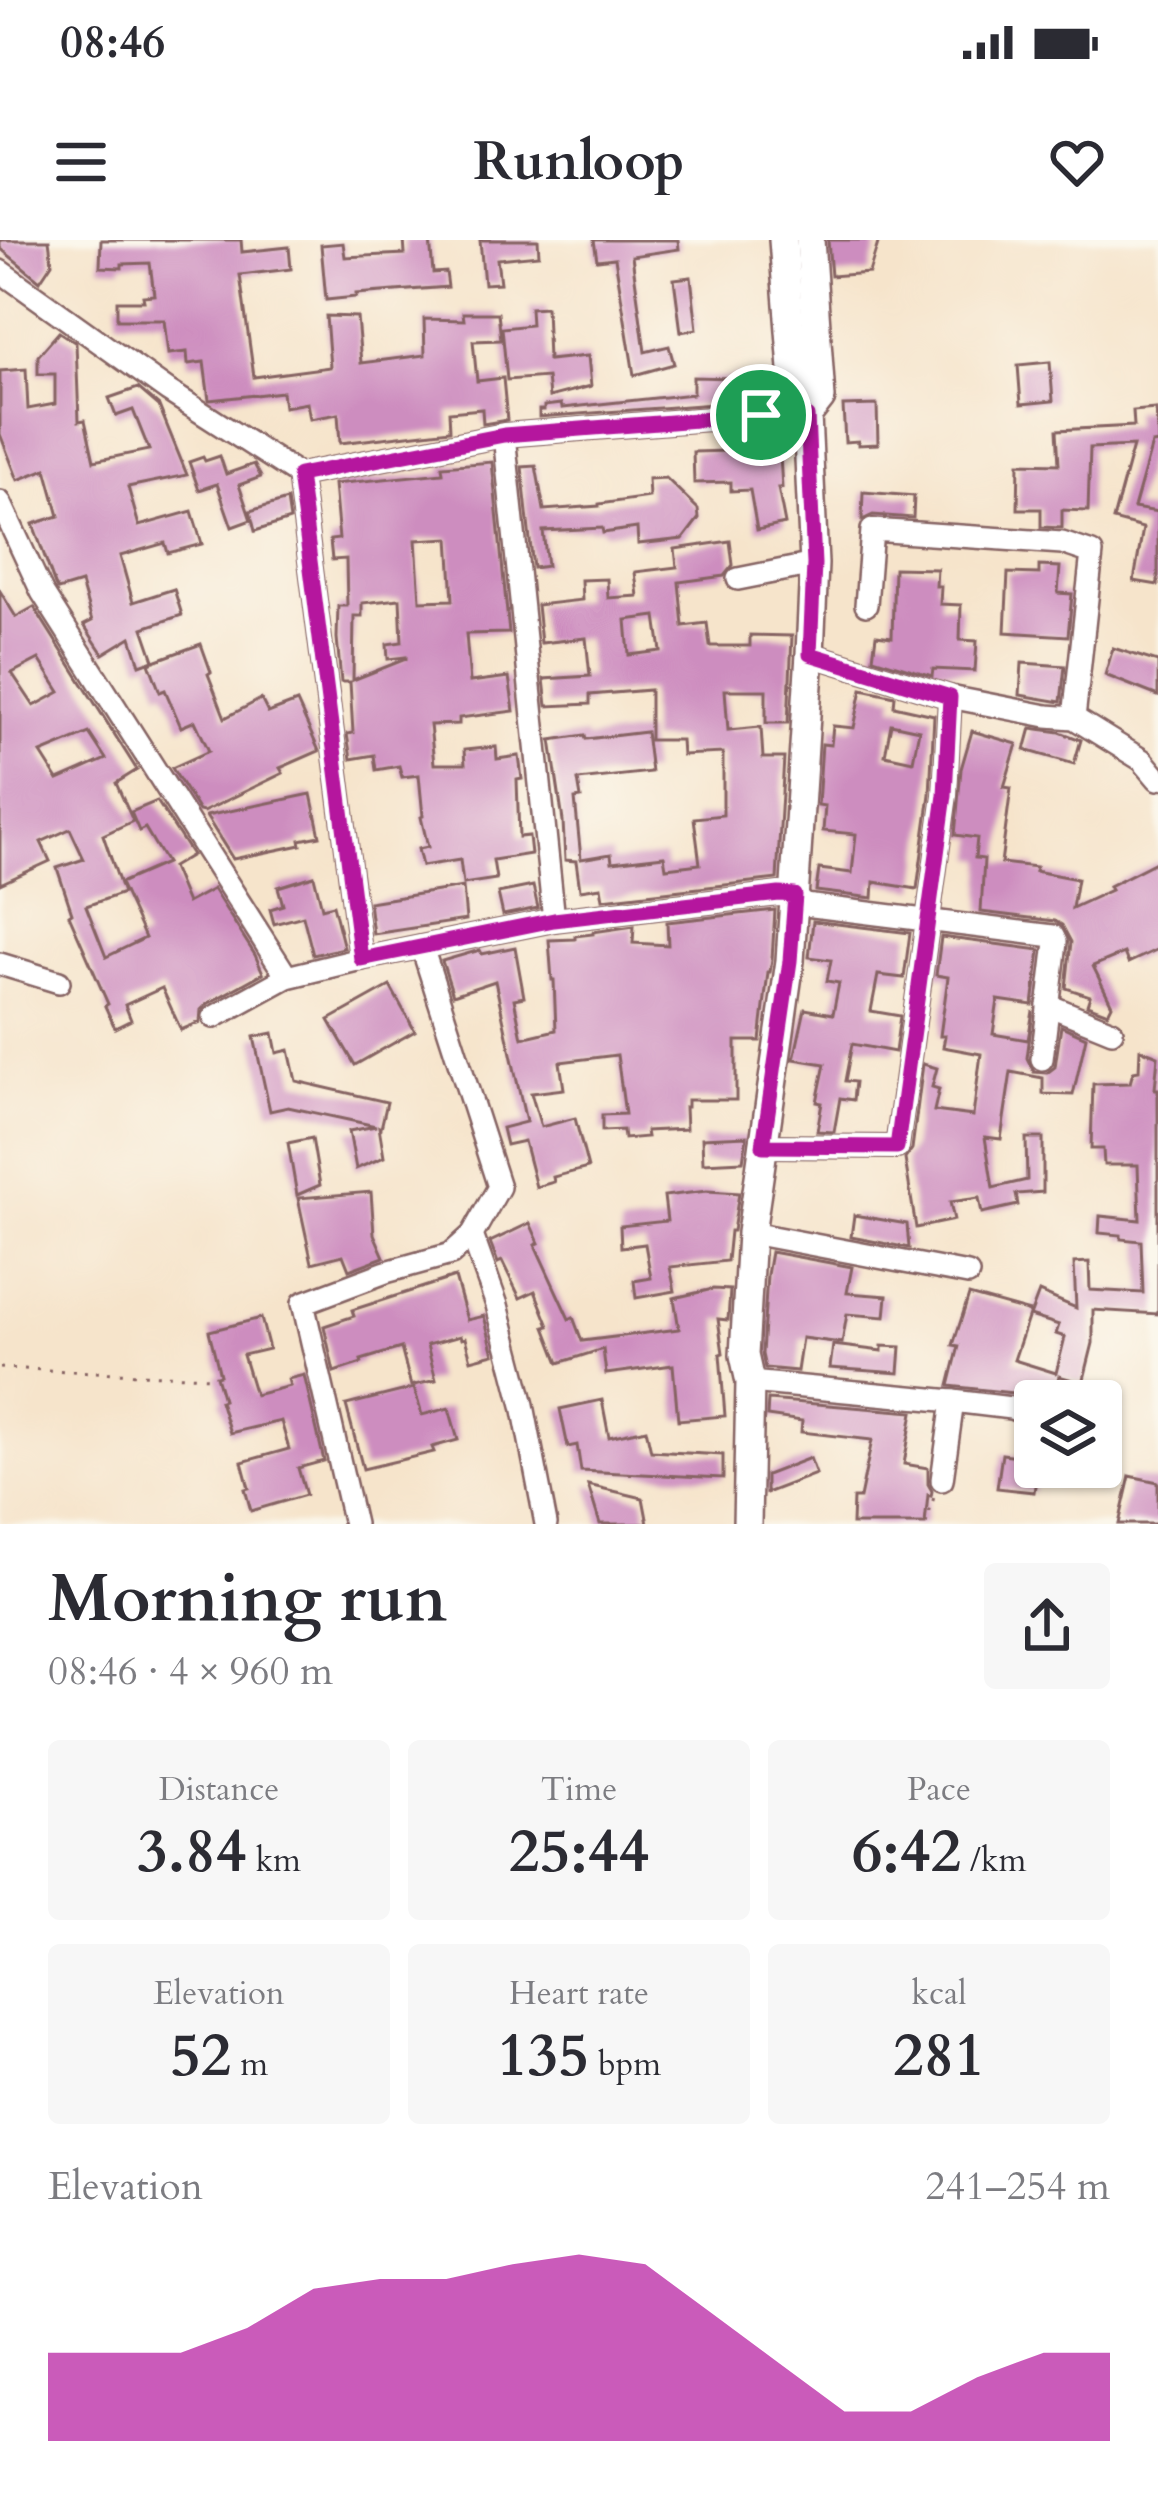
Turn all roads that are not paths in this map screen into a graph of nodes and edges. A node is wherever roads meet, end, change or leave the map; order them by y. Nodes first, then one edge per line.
1 (783, 240) edge
2 (810, 240) edge
3 (0, 271) edge
4 (807, 416) junction
5 (504, 435) junction
6 (299, 475) junction
7 (0, 502) edge
8 (814, 564) junction
9 (738, 579) dead end
10 (866, 605) dead end
11 (810, 654) junction
12 (950, 697) junction
13 (1073, 718) junction
14 (1158, 779) edge
15 (795, 895) junction
16 (929, 919) junction
17 (554, 920) junction
18 (422, 946) junction
19 (361, 959) junction
20 (0, 964) edge
21 (287, 977) junction
22 (58, 982) dead end
23 (1048, 1005) junction
24 (214, 1017) dead end
25 (1112, 1031) dead end
26 (1042, 1059) dead end
27 (763, 1146) junction
28 (752, 1233) junction
29 (472, 1235) junction
30 (968, 1274) dead end
31 (750, 1382) junction
32 (953, 1401) junction
33 (1014, 1409) edge
34 (942, 1480) road end
35 (354, 1524) edge
36 (546, 1524) edge
37 (747, 1524) edge

1 - 4 street
2 - 4 street
3 - 6 street
4 - 5 street
4 - 8 street
5 - 6 street
5 - 17 street
6 - 19 street
7 - 21 street
8 - 9 street
8 - 11 street
10 - 13 street
11 - 12 street
11 - 15 street
12 - 13 street
12 - 16 street
13 - 14 street
15 - 16 street
15 - 17 street
15 - 27 street
16 - 23 street
16 - 27 street
17 - 18 street
18 - 19 street
18 - 29 street
19 - 21 street
20 - 22 street
21 - 24 street
23 - 25 street
23 - 26 street
27 - 28 street
28 - 30 street
28 - 31 street
29 - 35 street
29 - 36 street
31 - 32 street
31 - 37 street
32 - 33 street
32 - 34 street

